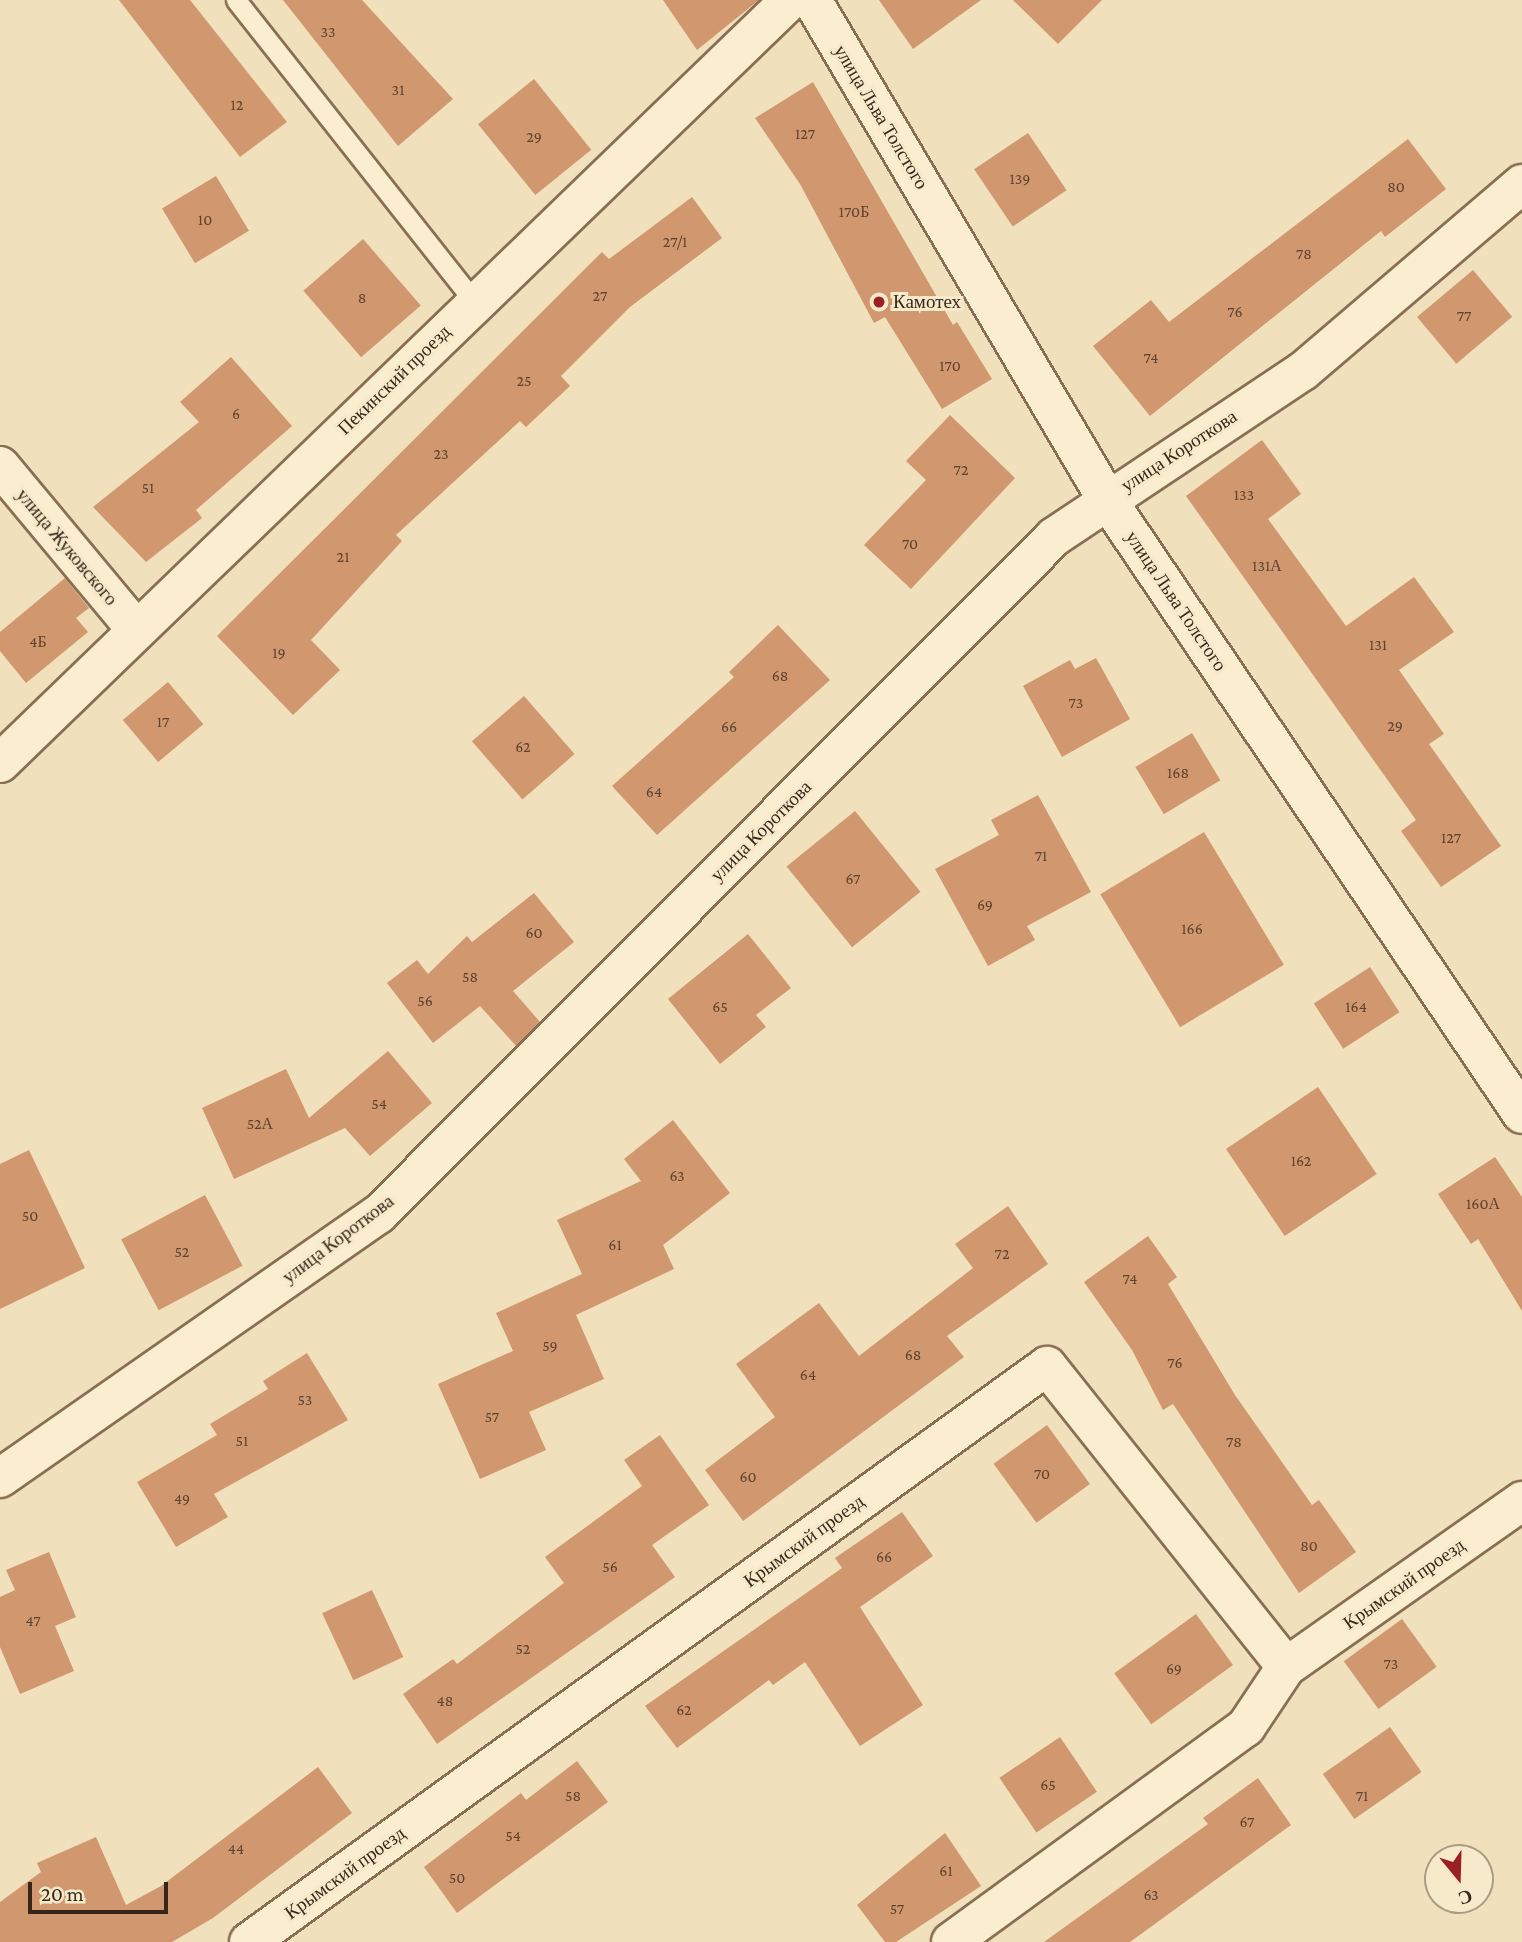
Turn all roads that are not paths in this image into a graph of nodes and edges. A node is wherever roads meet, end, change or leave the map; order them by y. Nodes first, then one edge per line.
1 (236, 0) edge
2 (790, 0) edge
3 (812, 0) edge
4 (1522, 184) edge
5 (475, 303) junction
6 (0, 466) edge
7 (1106, 498) junction
8 (134, 627) junction
9 (0, 763) edge
10 (1522, 1114) edge
11 (0, 1478) edge
12 (1522, 1501) edge
13 (1286, 1667) junction
14 (250, 1942) edge
15 (951, 1942) edge

1 - 5 lane
2 - 5 street, Пекинский проезд
3 - 7 street, улица Льва Толстого
4 - 7 street, улица Короткова
5 - 8 street, Пекинский проезд
6 - 8 street, улица Жуковского
7 - 10 street, улица Льва Толстого
7 - 11 street, улица Короткова
8 - 9 street, Пекинский проезд
12 - 13 street, Крымский проезд
13 - 14 street, Крымский проезд
13 - 15 street, Крымский проезд

